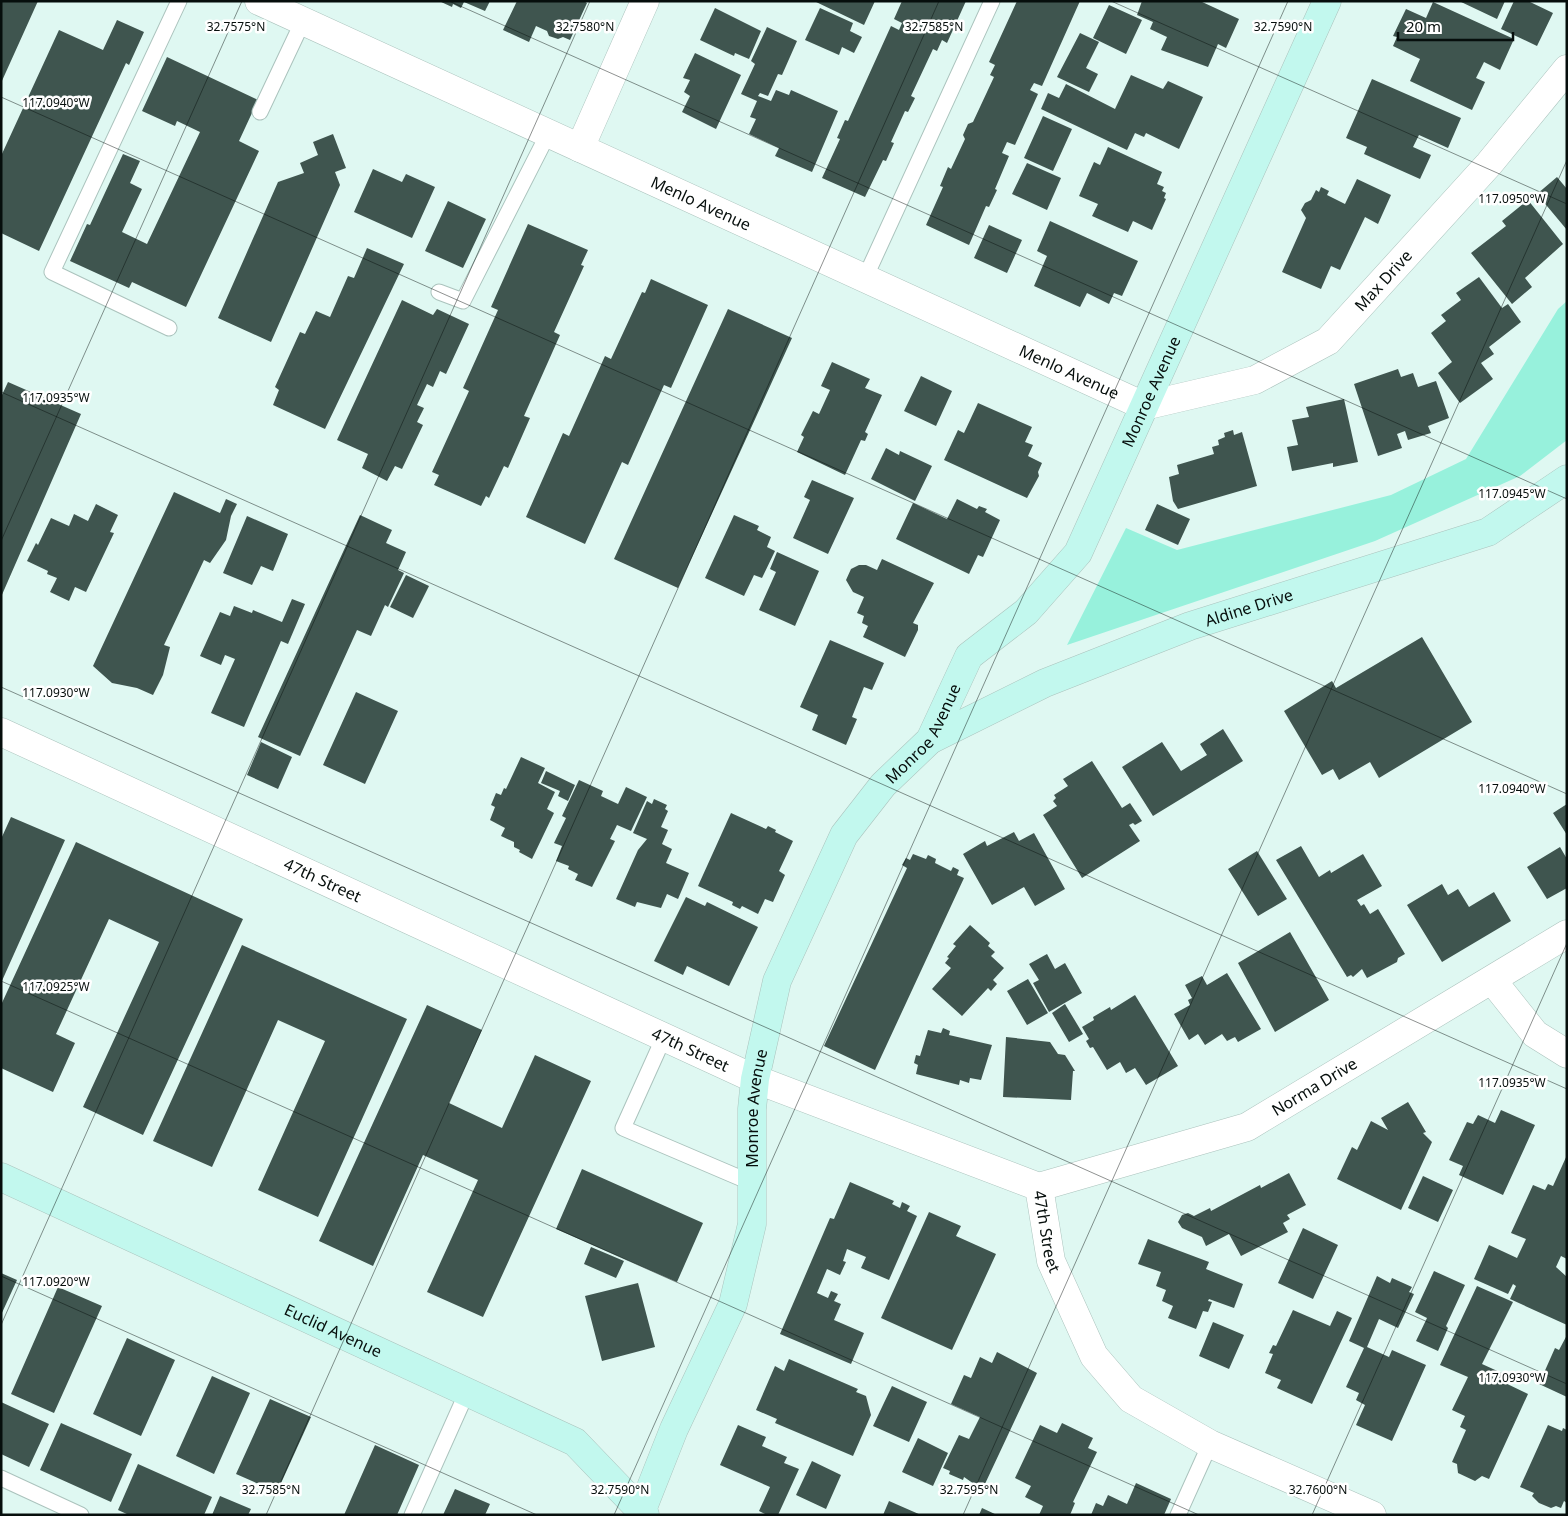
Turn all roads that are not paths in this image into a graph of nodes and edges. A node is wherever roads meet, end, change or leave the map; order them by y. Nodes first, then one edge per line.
1 (179, 1) edge
2 (259, 1) edge
3 (645, 1) edge
4 (992, 1) edge
5 (1327, 1) edge
6 (303, 21) junction
7 (1567, 69) edge
8 (260, 112) dead end
9 (548, 134) junction
10 (580, 148) junction
11 (865, 278) junction
12 (439, 292) dead end
13 (169, 328) dead end
14 (1144, 406) junction
15 (1567, 478) edge
16 (1, 732) edge
17 (930, 740) junction
18 (1567, 934) edge
19 (1492, 980) junction
20 (664, 1037) junction
21 (1567, 1054) edge
22 (755, 1079) junction
23 (1, 1177) edge
24 (752, 1183) junction
25 (1039, 1187) junction
26 (467, 1392) junction
27 (1210, 1444) junction
28 (1, 1478) edge
29 (642, 1513) edge
30 (82, 1515) edge
31 (412, 1515) edge
32 (1178, 1515) edge
33 (1372, 1515) edge

1 - 13 lane
2 - 6 street, Menlo Avenue
3 - 10 street
4 - 11 lane
5 - 14 main road, Monroe Avenue
6 - 8 lane
6 - 9 street, Menlo Avenue
7 - 14 street, Max Drive
9 - 10 street, Menlo Avenue
9 - 12 lane
10 - 11 street, Menlo Avenue
11 - 14 street, Menlo Avenue
14 - 17 main road, Monroe Avenue
15 - 17 main road, Aldine Drive
16 - 20 street, 47th Street
17 - 22 main road, Monroe Avenue
18 - 19 street, Norma Drive
19 - 21 street
19 - 25 street, Norma Drive
20 - 22 street, 47th Street
20 - 24 lane
22 - 24 main road, Monroe Avenue
22 - 25 street, 47th Street
23 - 26 main road, Euclid Avenue
24 - 29 main road, Monroe Avenue
25 - 27 street, 47th Street
26 - 29 main road, Euclid Avenue
26 - 31 lane
27 - 32 lane
27 - 33 street, 47th Street
28 - 30 lane

